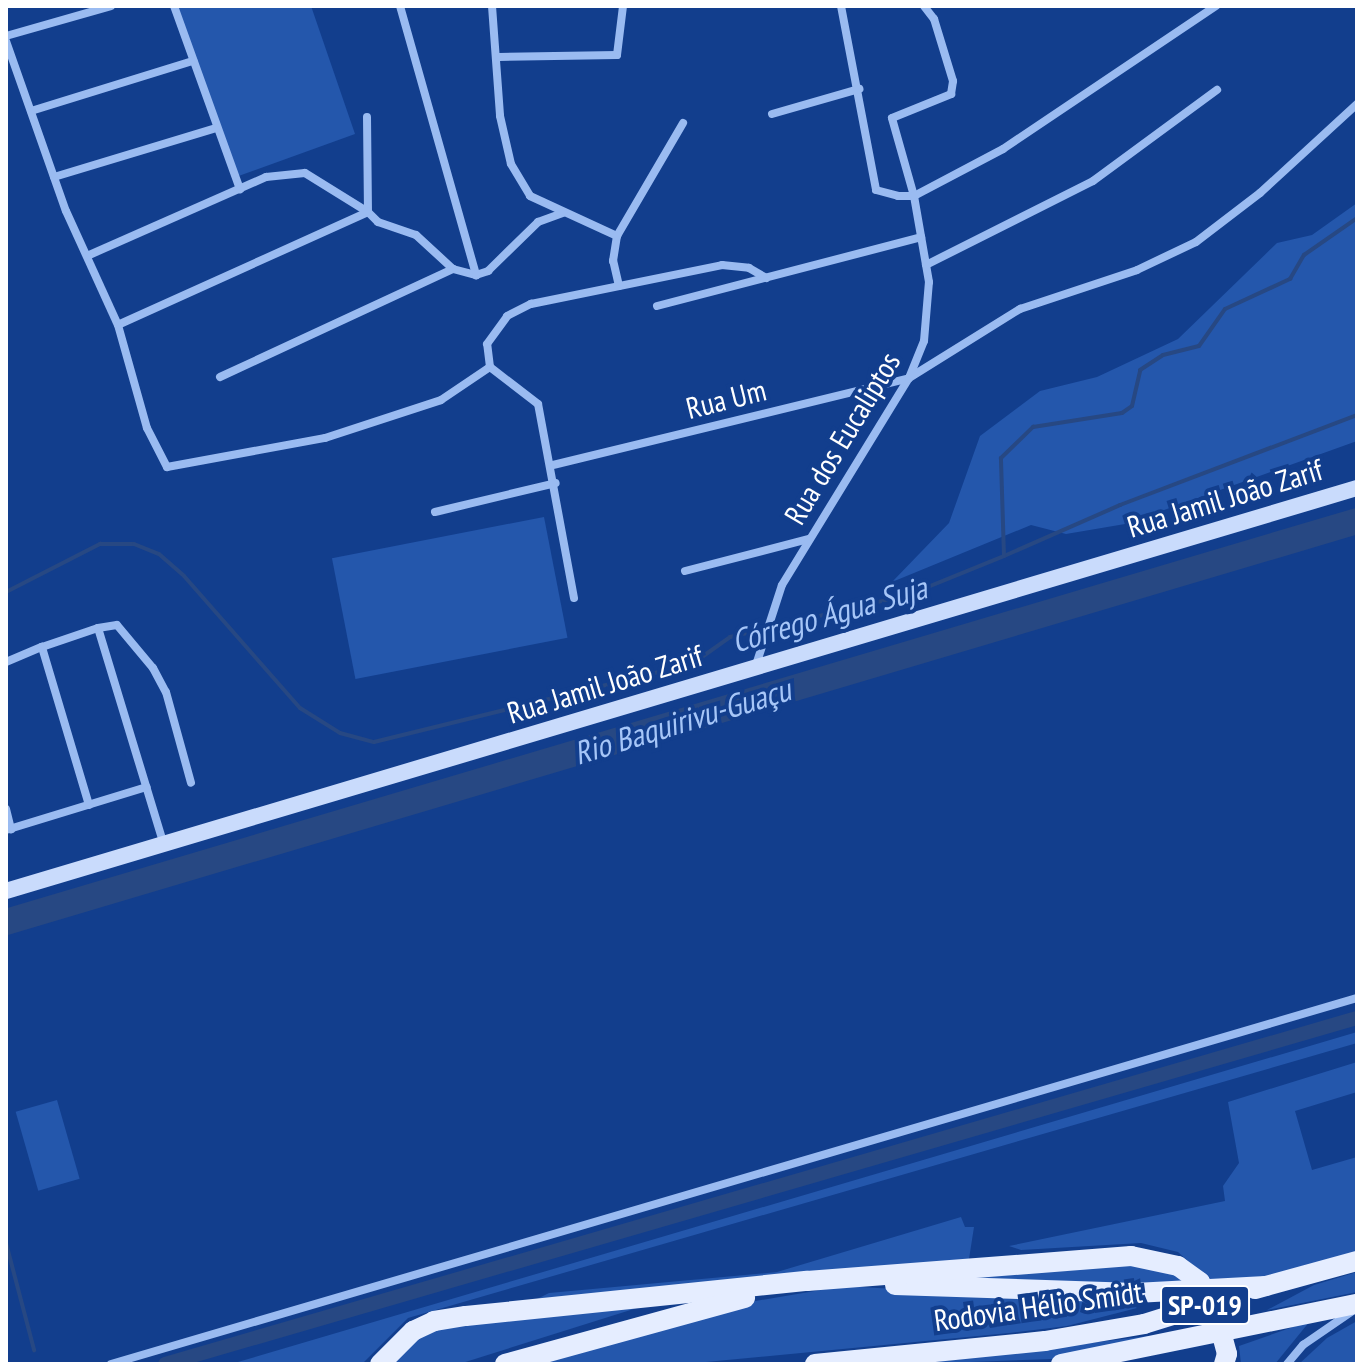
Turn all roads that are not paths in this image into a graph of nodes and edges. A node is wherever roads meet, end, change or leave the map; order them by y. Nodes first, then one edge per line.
1 (111, 6) edge
2 (174, 6) edge
3 (400, 6) edge
4 (492, 6) edge
5 (623, 6) edge
6 (841, 6) edge
7 (924, 6) edge
8 (1216, 6) edge
9 (6, 38) edge
10 (499, 57) junction
11 (193, 61) junction
12 (859, 89) junction
13 (1217, 90) dead end
14 (1357, 104) edge
15 (31, 111) junction
16 (772, 114) dead end
17 (367, 117) dead end
18 (683, 123) dead end
19 (216, 128) junction
20 (54, 177) junction
21 (240, 189) junction
22 (914, 196) junction
23 (368, 212) junction
24 (563, 213) junction
25 (617, 236) junction
26 (921, 237) junction
27 (87, 256) junction
28 (926, 265) junction
29 (453, 269) junction
30 (476, 275) junction
31 (766, 278) junction
32 (619, 286) junction
33 (657, 306) dead end
34 (118, 325) junction
35 (490, 367) junction
36 (220, 377) dead end
37 (909, 378) junction
38 (553, 465) junction
39 (556, 483) junction
40 (1357, 488) edge
41 (435, 512) dead end
42 (809, 539) junction
43 (685, 571) dead end
44 (574, 598) dead end
45 (98, 628) junction
46 (42, 647) junction
47 (6, 662) edge
48 (755, 669) junction
49 (191, 783) dead end
50 (147, 787) junction
51 (89, 805) junction
52 (6, 809) edge
53 (9, 829) edge
54 (165, 846) junction
55 (6, 891) edge
56 (1357, 998) edge
57 (1357, 1261) edge
58 (807, 1281) junction
59 (1266, 1286) junction
60 (1357, 1306) edge
61 (1227, 1361) edge
62 (111, 1364) edge
63 (380, 1364) edge
64 (505, 1364) edge
65 (815, 1364) edge
66 (1061, 1364) edge
67 (1287, 1364) edge

1 - 9 street
2 - 11 street
3 - 30 street
4 - 10 street
5 - 10 street
6 - 12 street
7 - 22 street, Rua dos Eucaliptos
8 - 22 street
9 - 15 street
10 - 24 street
11 - 15 street
11 - 19 street
12 - 16 street
12 - 22 street
13 - 28 street
14 - 37 street
15 - 20 street
17 - 23 street
18 - 25 street
19 - 20 street
19 - 21 street
20 - 27 street
21 - 23 street
21 - 27 street
22 - 26 street, Rua dos Eucaliptos
23 - 29 street
23 - 34 street
24 - 25 street
24 - 30 street
25 - 32 street
26 - 28 street, Rua dos Eucaliptos
26 - 31 street
27 - 34 street
28 - 37 street, Rua dos Eucaliptos
29 - 30 street
29 - 36 street
31 - 32 street
31 - 33 street
32 - 35 street
34 - 35 street
35 - 38 street
37 - 38 street, Rua Um
37 - 42 street, Rua dos Eucaliptos
38 - 39 street
39 - 41 street
39 - 44 street
40 - 48 main road, Rua Jamil João Zarif
42 - 43 street
42 - 48 street, Rua dos Eucaliptos
45 - 46 street
45 - 49 street
45 - 50 street
46 - 47 street
46 - 51 street
48 - 54 main road, Rua Jamil João Zarif
50 - 51 street
50 - 54 street
51 - 53 street
52 - 53 street
54 - 55 main road, Rua Jamil João Zarif
56 - 62 street
57 - 59 main road, Rodovia Hélio Smidt / SP-019
58 - 59 main road
58 - 61 main road
58 - 63 main road
58 - 64 main road
59 - 65 main road, Rodovia Hélio Smidt / SP-019
60 - 66 main road, Rodovia Hélio Smidt / SP-019
60 - 67 street

